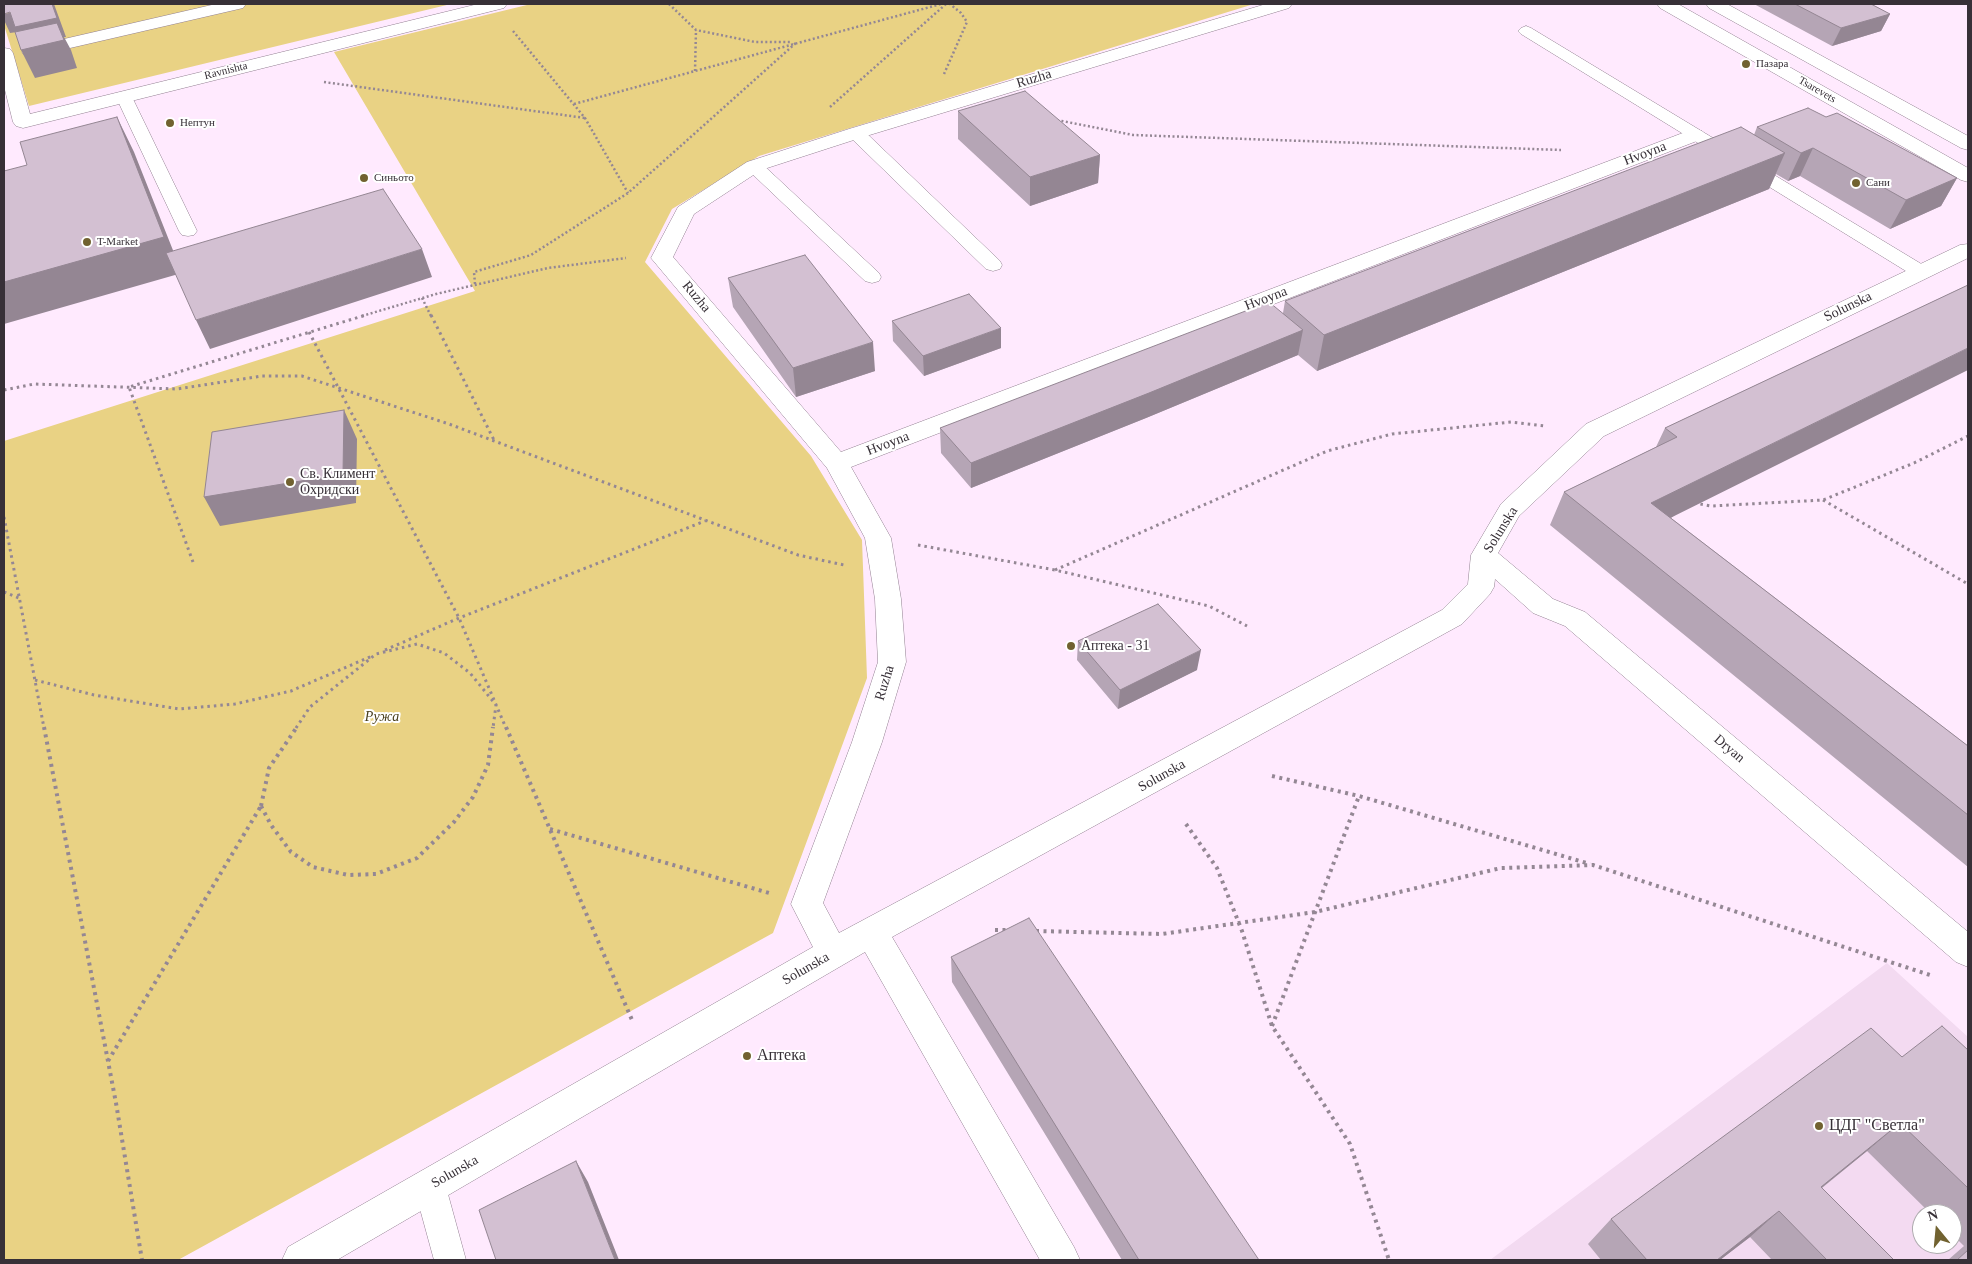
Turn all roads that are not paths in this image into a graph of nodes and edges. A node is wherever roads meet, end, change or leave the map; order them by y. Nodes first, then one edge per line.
1 (237, 4) edge
2 (1283, 4) edge
3 (1666, 4) edge
4 (1715, 4) edge
5 (494, 5) edge
6 (1526, 31) dead end
7 (4, 55) edge
8 (124, 97) junction
9 (23, 122) junction
10 (4, 126) edge
11 (856, 133) junction
12 (1695, 135) junction
13 (1968, 144) edge
14 (754, 166) junction
15 (1968, 176) edge
16 (188, 231) dead end
17 (1968, 250) edge
18 (993, 265) dead end
19 (1921, 272) junction
20 (872, 277) dead end
21 (838, 463) junction
22 (1484, 555) junction
23 (872, 933) junction
24 (1968, 952) edge
25 (833, 953) junction
26 (430, 1187) junction
27 (301, 1260) edge
28 (450, 1260) edge
29 (1061, 1260) edge

1 - 7 street
2 - 11 street, Ruzha
3 - 15 street, Tsarevets
4 - 13 street, Tsarevets
5 - 8 street, Ravnishta
6 - 12 lane
7 - 9 street
8 - 9 street, Ravnishta
8 - 16 lane
9 - 10 street, Ravnishta
11 - 14 street, Ruzha
11 - 18 lane
12 - 19 lane
12 - 21 street, Hvoyna
14 - 20 lane
14 - 21 street, Ruzha
17 - 19 street, Solunska
19 - 22 street, Solunska
21 - 25 street, Ruzha
22 - 23 street, Solunska
22 - 24 street, Dryan
23 - 25 street, Solunska
23 - 29 street
25 - 26 street, Solunska
26 - 27 street, Solunska
26 - 28 lane

